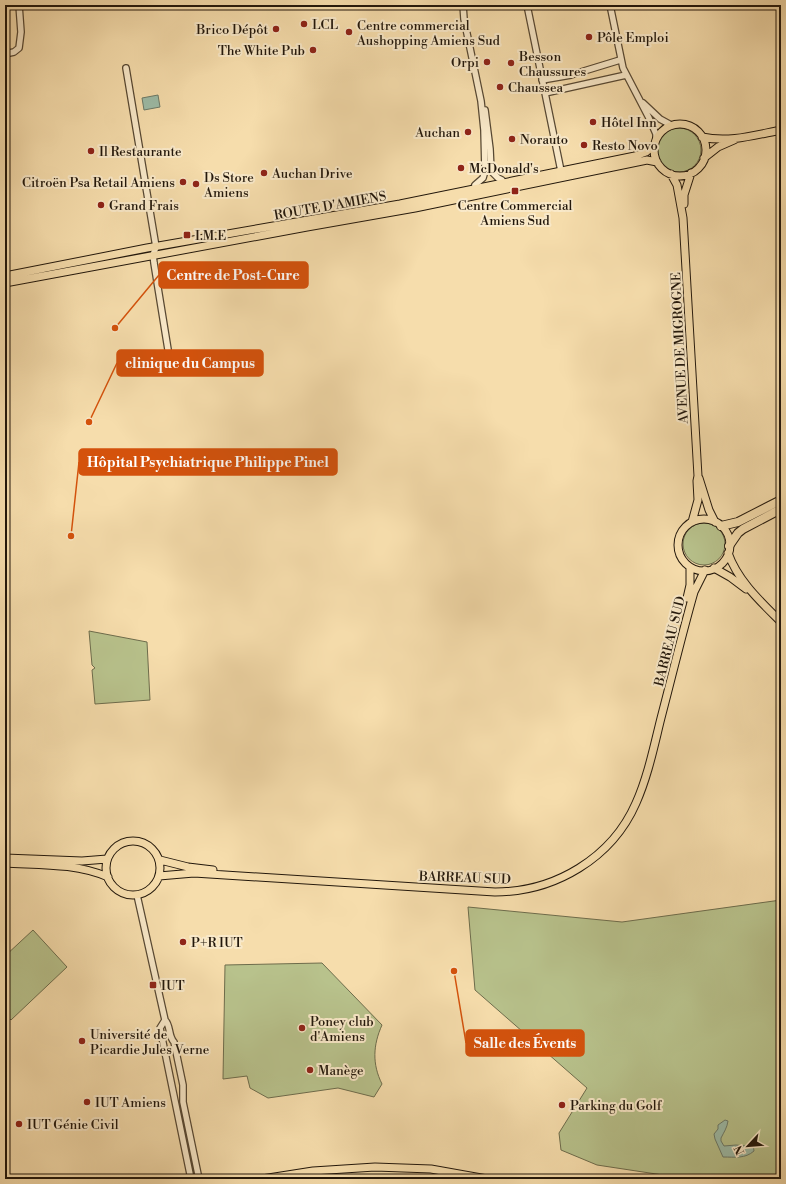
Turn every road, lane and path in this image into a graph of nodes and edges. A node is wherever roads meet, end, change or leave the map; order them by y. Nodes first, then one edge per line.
1 (19, 5) edge
2 (463, 5) edge
3 (527, 5) edge
4 (610, 5) edge
5 (5, 54) edge
6 (620, 60) junction
7 (126, 68) dead end
8 (626, 75) junction
9 (542, 80) junction
10 (634, 92) junction
11 (545, 93) junction
12 (481, 101) junction
13 (671, 125) junction
14 (781, 130) edge
15 (702, 137) junction
16 (738, 139) junction
17 (655, 143) junction
18 (704, 158) junction
19 (657, 162) junction
20 (561, 171) junction
21 (691, 173) junction
22 (671, 174) junction
23 (544, 175) junction
24 (502, 180) junction
25 (475, 185) junction
26 (444, 195) junction
27 (683, 218) junction
28 (156, 247) junction
29 (153, 255) junction
30 (5, 281) edge
31 (171, 368) dead end
32 (698, 476) junction
33 (781, 500) edge
34 (781, 509) edge
35 (692, 522) junction
36 (718, 524) junction
37 (729, 549) junction
38 (690, 567) junction
39 (714, 568) junction
40 (705, 570) junction
41 (757, 598) junction
42 (781, 622) edge
43 (5, 858) edge
44 (107, 859) junction
45 (160, 860) junction
46 (5, 863) edge
47 (159, 876) junction
48 (108, 877) junction
49 (137, 895) junction
50 (165, 1020) junction
51 (191, 1179) edge
52 (199, 1179) edge
53 (262, 1179) edge
54 (487, 1179) edge

1 - 5 street
2 - 12 street
3 - 9 street
4 - 6 street
6 - 8 street
6 - 9 street
7 - 28 street
8 - 10 street
8 - 11 street
9 - 11 street
10 - 13 street
10 - 17 street
11 - 20 street
12 - 24 street
12 - 25 street
13 - 15 main road
13 - 17 main road
14 - 16 main road
15 - 16 main road
15 - 18 main road
16 - 18 main road
17 - 19 main road
17 - 20 main road, ROUTE D'AMIENS
18 - 21 main road
19 - 22 main road
19 - 29 main road, ROUTE D'AMIENS
20 - 23 main road, ROUTE D'AMIENS
21 - 22 main road
21 - 27 main road, AVENUE DE MIGROGNE
22 - 27 main road, AVENUE DE MIGROGNE
23 - 24 street
23 - 26 main road, ROUTE D'AMIENS
24 - 25 street
25 - 26 street
26 - 28 main road, ROUTE D'AMIENS
27 - 32 main road, AVENUE DE MIGROGNE
28 - 29 street
28 - 30 main road, ROUTE D'AMIENS
29 - 30 main road, ROUTE D'AMIENS
29 - 31 street
32 - 35 main road, AVENUE DE MIGROGNE
32 - 36 main road, AVENUE DE MIGROGNE
33 - 36 highway
34 - 37 highway
35 - 36 main road
35 - 38 main road
36 - 37 main road
37 - 39 main road
37 - 41 main road
38 - 40 main road
38 - 45 main road, BARREAU SUD
39 - 40 main road
39 - 41 main road
40 - 47 main road, BARREAU SUD
41 - 42 main road
43 - 44 main road
44 - 45 main road
44 - 48 main road
45 - 47 main road
46 - 48 main road
47 - 49 main road
48 - 49 main road
49 - 50 street
50 - 51 street
50 - 52 street
53 - 54 main road

